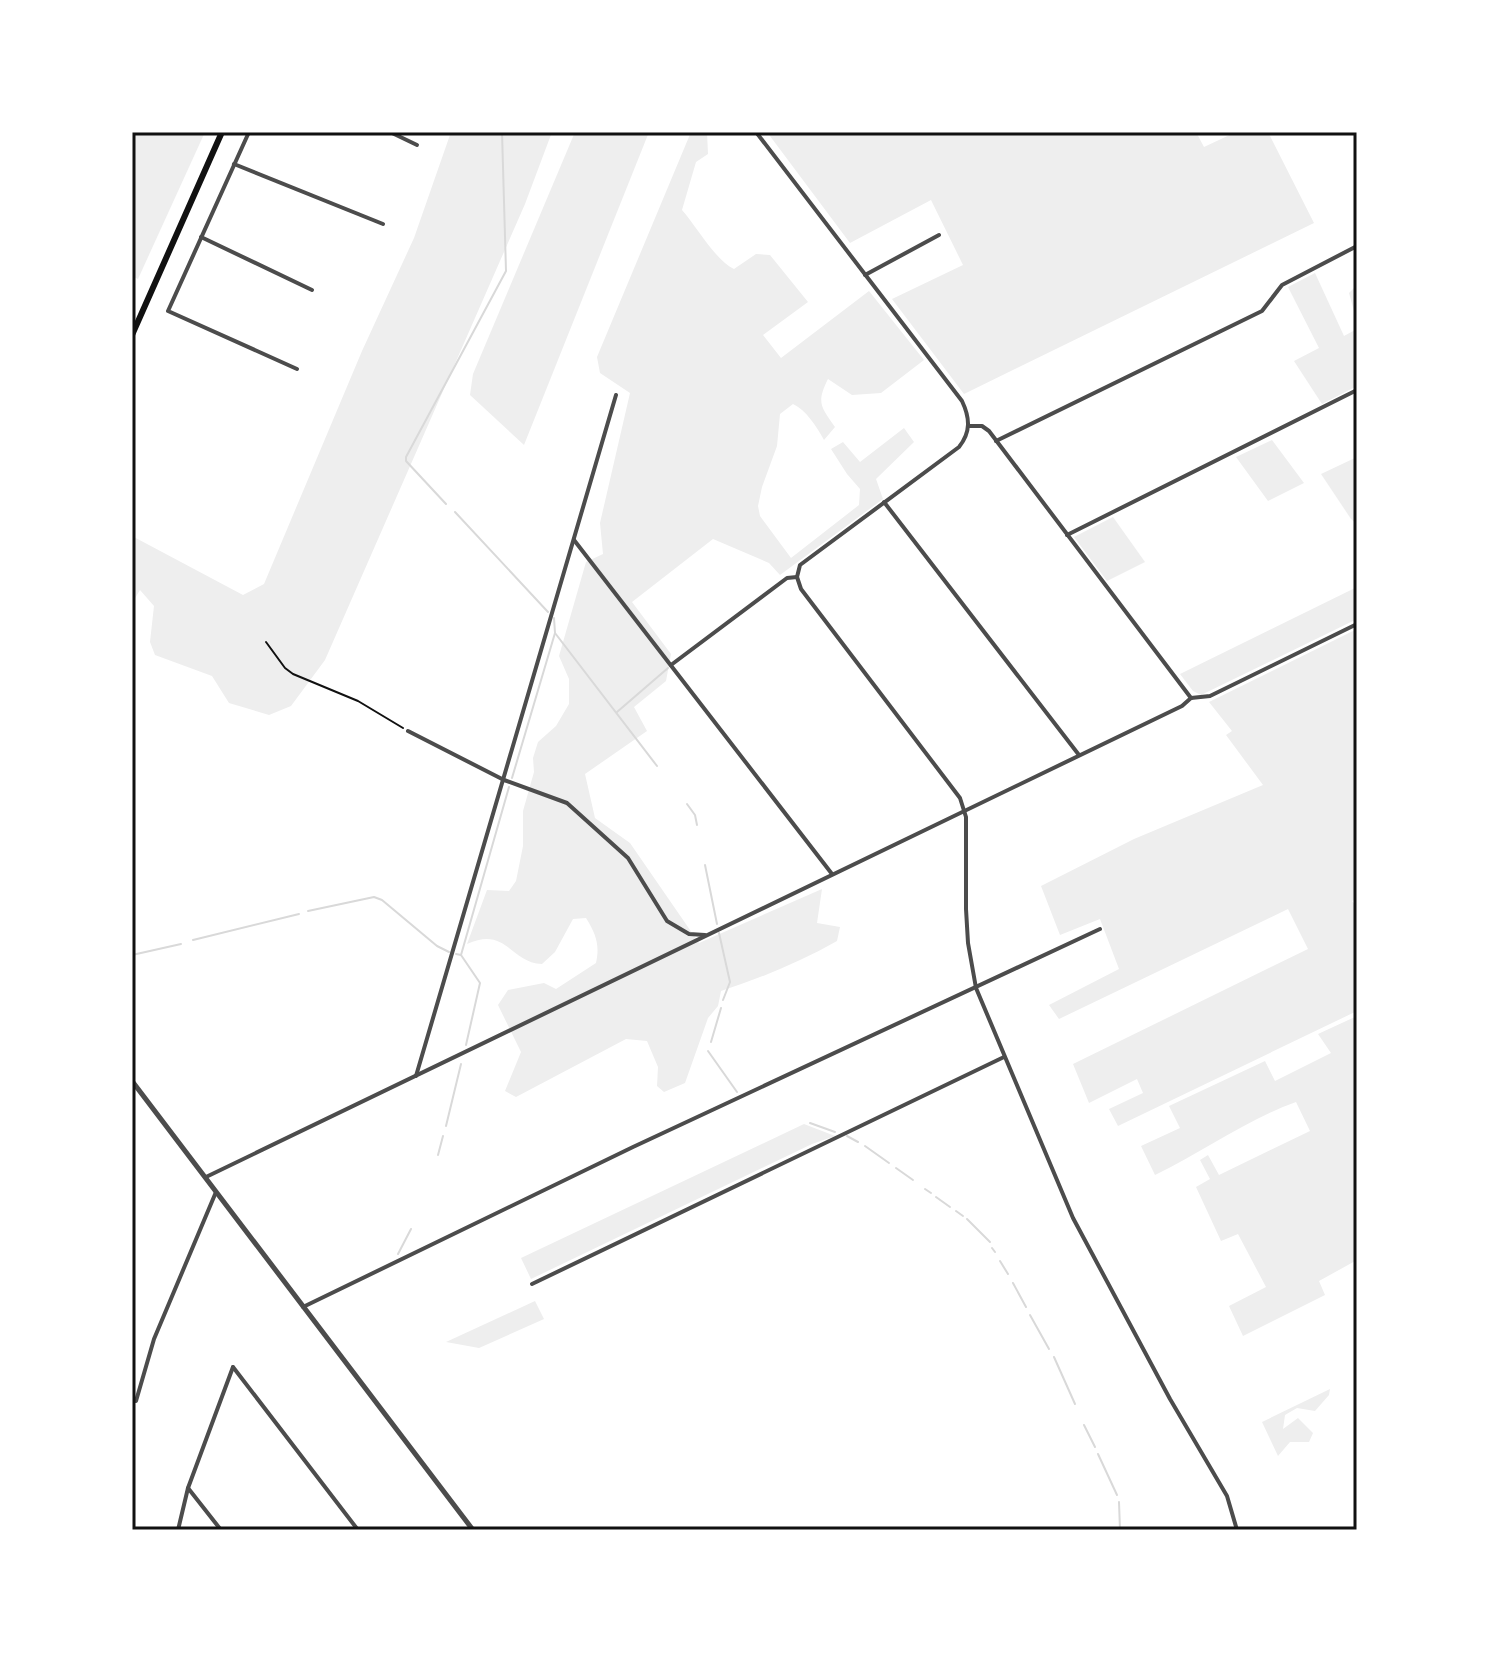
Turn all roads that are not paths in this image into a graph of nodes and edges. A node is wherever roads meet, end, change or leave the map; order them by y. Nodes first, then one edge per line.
1 (222, 132) edge
2 (249, 132) edge
3 (390, 132) edge
4 (756, 132) edge
5 (417, 145) dead end
6 (234, 164) junction
7 (383, 224) dead end
8 (939, 235) dead end
9 (201, 237) junction
10 (1357, 246) edge
11 (865, 275) junction
12 (312, 290) dead end
13 (132, 335) edge
14 (297, 369) dead end
15 (1357, 390) edge
16 (616, 395) dead end
17 (969, 426) junction
18 (996, 441) junction
19 (884, 502) junction
20 (1067, 535) junction
21 (574, 540) junction
22 (797, 577) junction
23 (1357, 624) edge
24 (671, 665) junction
25 (1191, 698) junction
26 (408, 731) road end
27 (1079, 755) junction
28 (504, 780) junction
29 (964, 810) junction
30 (832, 874) junction
31 (1100, 929) dead end
32 (707, 935) junction
33 (976, 988) junction
34 (1004, 1057) junction
35 (416, 1076) junction
36 (132, 1081) edge
37 (206, 1177) junction
38 (216, 1192) junction
39 (532, 1284) dead end
40 (303, 1307) junction
41 (136, 1401) dead end
42 (188, 1488) junction
43 (178, 1530) edge
44 (221, 1530) edge
45 (358, 1530) edge
46 (473, 1530) edge
47 (1237, 1530) edge

1 - 13 main road
2 - 6 street
3 - 5 street
4 - 11 street
6 - 7 street
6 - 9 street
8 - 11 street
9 - 12 street
9 - 14 street
10 - 18 street
11 - 17 street
15 - 20 street
16 - 21 street
17 - 18 street
17 - 19 street
18 - 20 street
19 - 22 street
19 - 27 street
20 - 25 street
21 - 24 street
21 - 28 street
22 - 24 street
22 - 29 street
23 - 25 street
24 - 30 street
25 - 27 street
26 - 28 street
27 - 29 street
28 - 32 street
28 - 35 street
29 - 30 street
29 - 33 street
30 - 32 street
31 - 33 street
32 - 35 street
33 - 34 street
33 - 40 street
34 - 39 street
34 - 47 street
35 - 37 street
36 - 37 street
37 - 38 street
38 - 40 street
38 - 41 street
40 - 46 street
42 - 43 street
42 - 44 street
42 - 45 street

